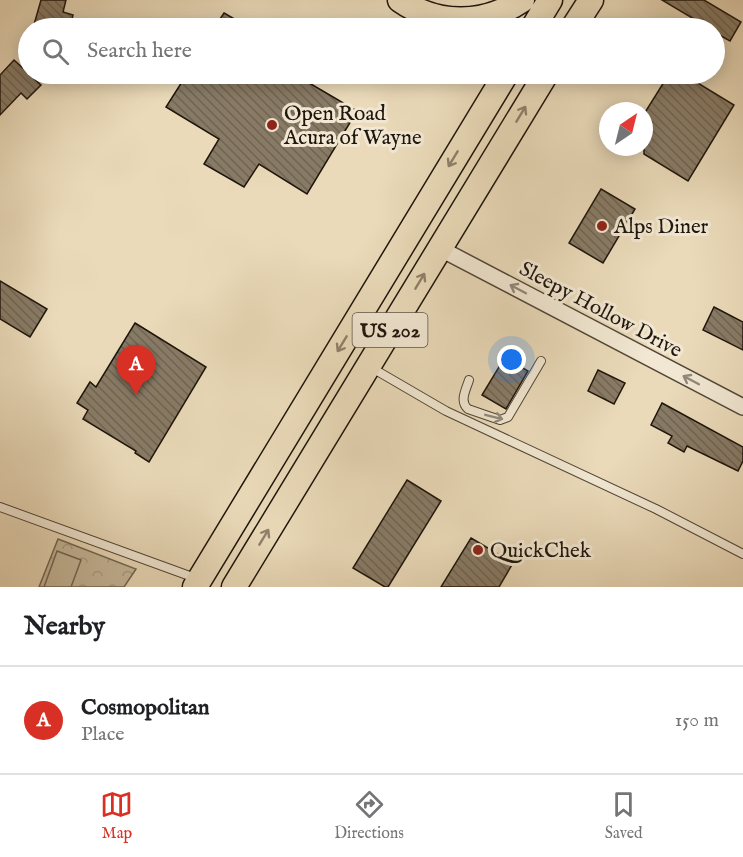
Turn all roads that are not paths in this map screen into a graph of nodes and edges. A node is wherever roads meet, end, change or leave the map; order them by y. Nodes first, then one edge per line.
1 (400, 0) edge
2 (522, 0) edge
3 (550, 0) edge
4 (591, 0) edge
5 (445, 18) edge
6 (480, 18) edge
7 (539, 18) edge
8 (579, 18) edge
9 (500, 84) edge
10 (540, 84) edge
11 (440, 248) junction
12 (541, 361) dead end
13 (368, 366) junction
14 (469, 380) dead end
15 (743, 407) edge
16 (0, 507) edge
17 (743, 554) edge
18 (197, 583) edge
19 (234, 587) edge

1 - 5 highway
2 - 6 highway
3 - 7 highway
4 - 8 highway
9 -> 18 highway, US 202
11 -> 10 highway, US 202
13 -> 11 highway, US 202
15 -> 11 street, Sleepy Hollow Drive
14 -> 12 lane
13 - 17 lane
19 -> 13 highway, US 202
16 - 18 lane

